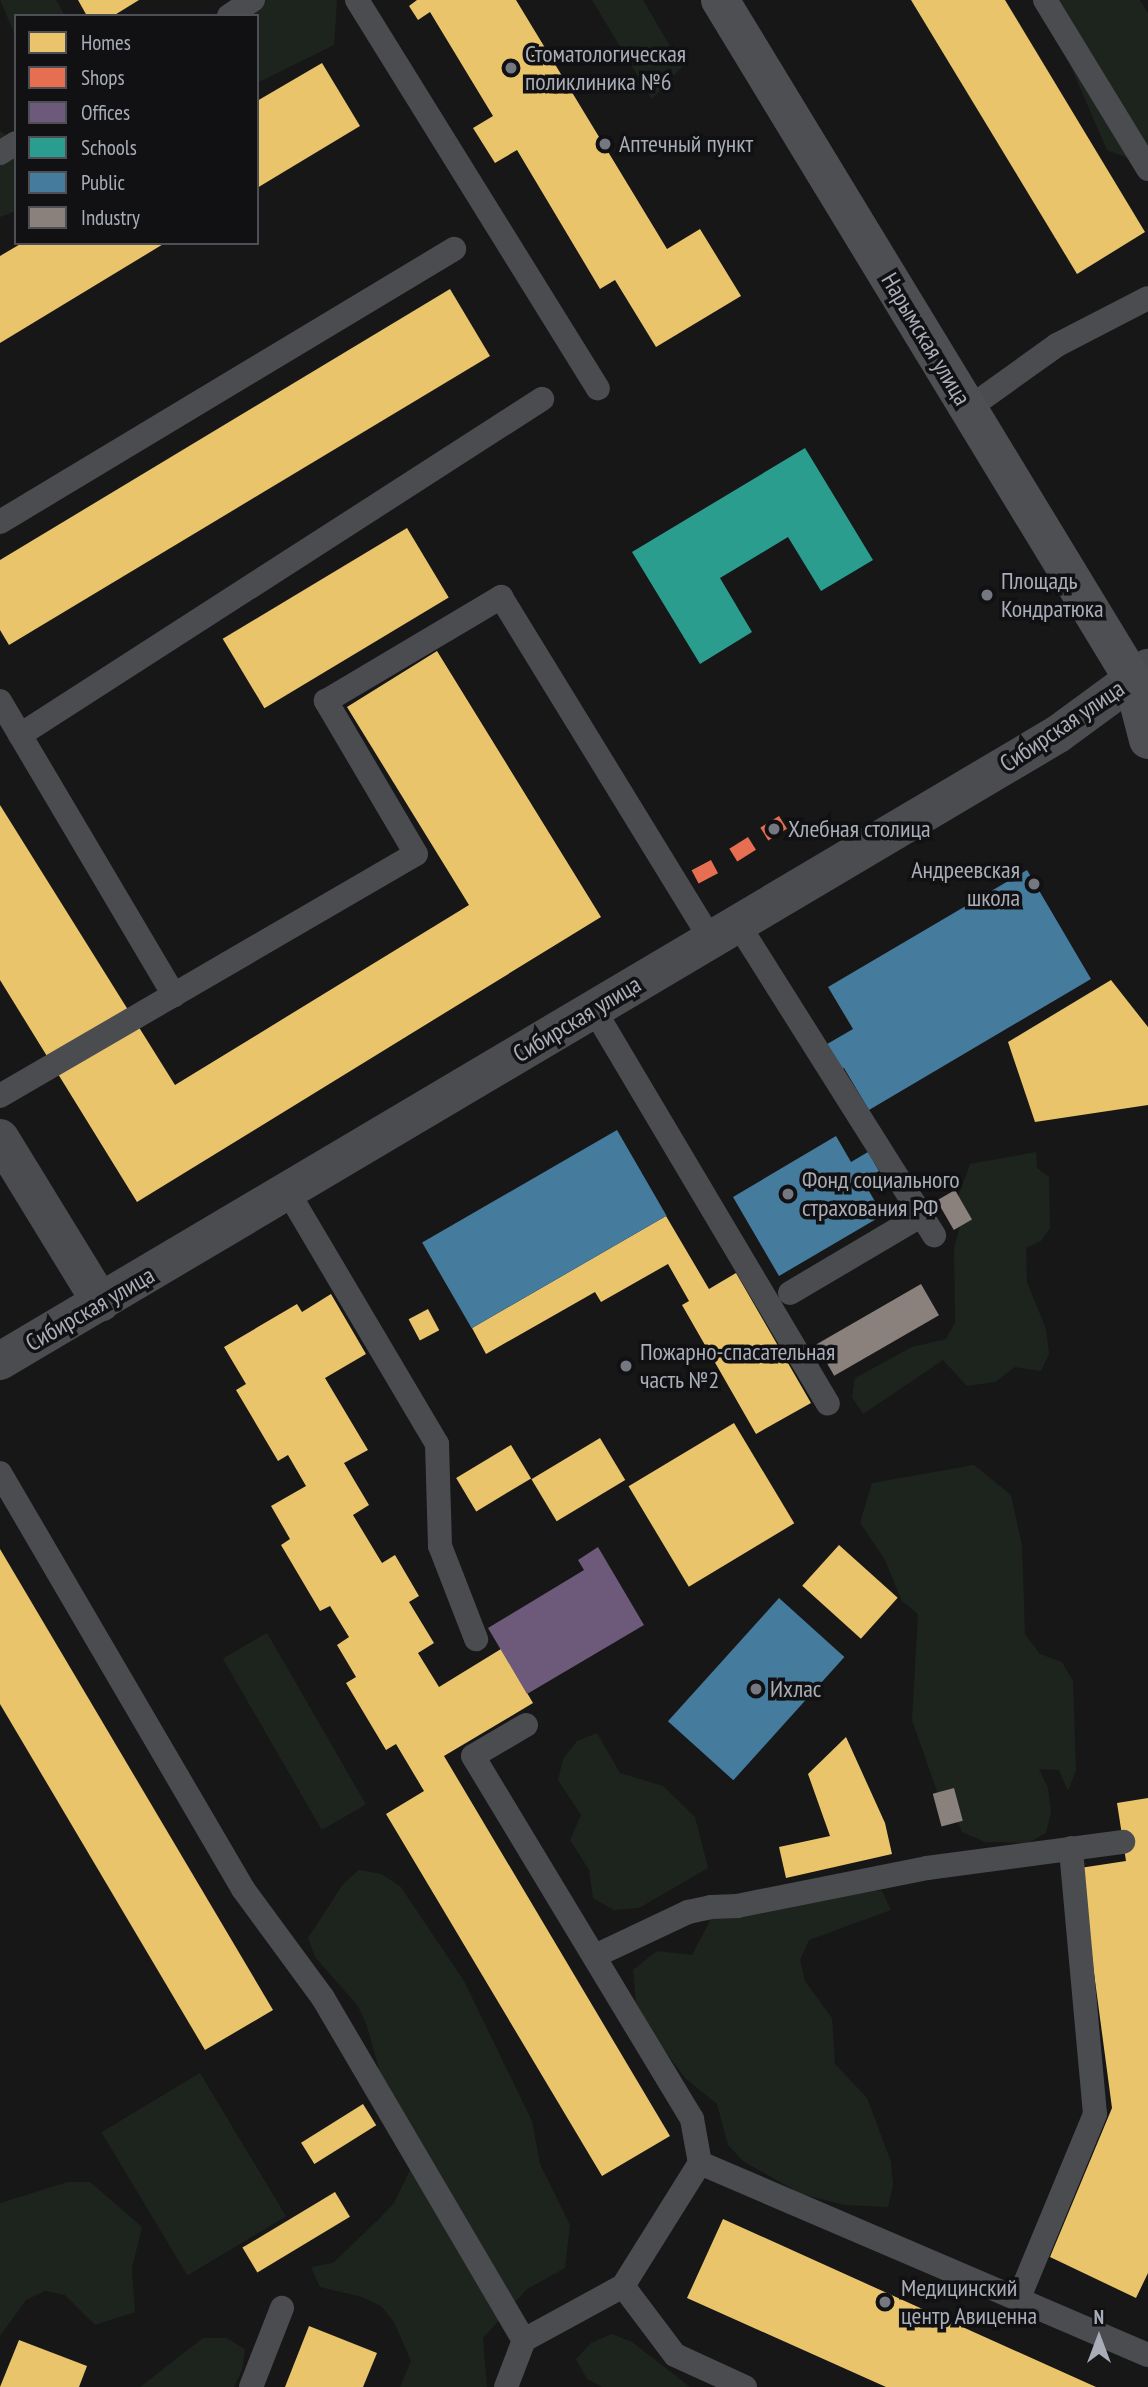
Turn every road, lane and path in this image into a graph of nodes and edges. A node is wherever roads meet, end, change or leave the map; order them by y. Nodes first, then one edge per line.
1 (357, 0) edge
2 (720, 0) edge
3 (1045, 0) edge
4 (1148, 169) edge
5 (454, 249) dead end
6 (1148, 298) edge
7 (598, 388) dead end
8 (542, 399) dead end
9 (968, 408) junction
10 (0, 522) edge
11 (1143, 677) edge
12 (0, 701) edge
13 (20, 735) junction
14 (1148, 740) edge
15 (724, 932) junction
16 (174, 995) junction
17 (593, 1008) junction
18 (0, 1096) edge
19 (0, 1138) edge
20 (288, 1192) junction
21 (790, 1293) dead end
22 (101, 1303) junction
23 (0, 1362) edge
24 (828, 1404) dead end
25 (0, 1473) edge
26 (476, 1639) dead end
27 (526, 1725) dead end
28 (1124, 1842) dead end
29 (1071, 1848) junction
30 (597, 1955) junction
31 (700, 2163) junction
32 (623, 2286) junction
33 (1018, 2300) junction
34 (282, 2308) dead end
35 (524, 2340) junction
36 (1148, 2355) edge
37 (251, 2387) edge
38 (506, 2387) edge
39 (745, 2387) edge

1 - 7 lane
2 - 9 main road, Нарымская улица
3 - 4 lane
5 - 10 lane
6 - 9 lane
8 - 13 lane
9 - 11 main road, Нарымская улица
11 - 14 main road, Нарымская улица
11 - 15 street, Сибирская улица
12 - 13 lane
13 - 16 lane
15 - 16 lane
15 - 17 street, Сибирская улица
15 - 21 lane
16 - 18 lane
17 - 20 street, Сибирская улица
17 - 24 lane
19 - 22 street
20 - 22 street, Сибирская улица
20 - 26 lane
22 - 23 street, Сибирская улица
25 - 35 lane
27 - 30 lane
28 - 29 lane
29 - 30 lane
29 - 33 lane
30 - 31 lane
31 - 32 lane
31 - 33 lane
32 - 35 lane
32 - 39 lane
33 - 36 lane
34 - 37 lane
35 - 38 lane

